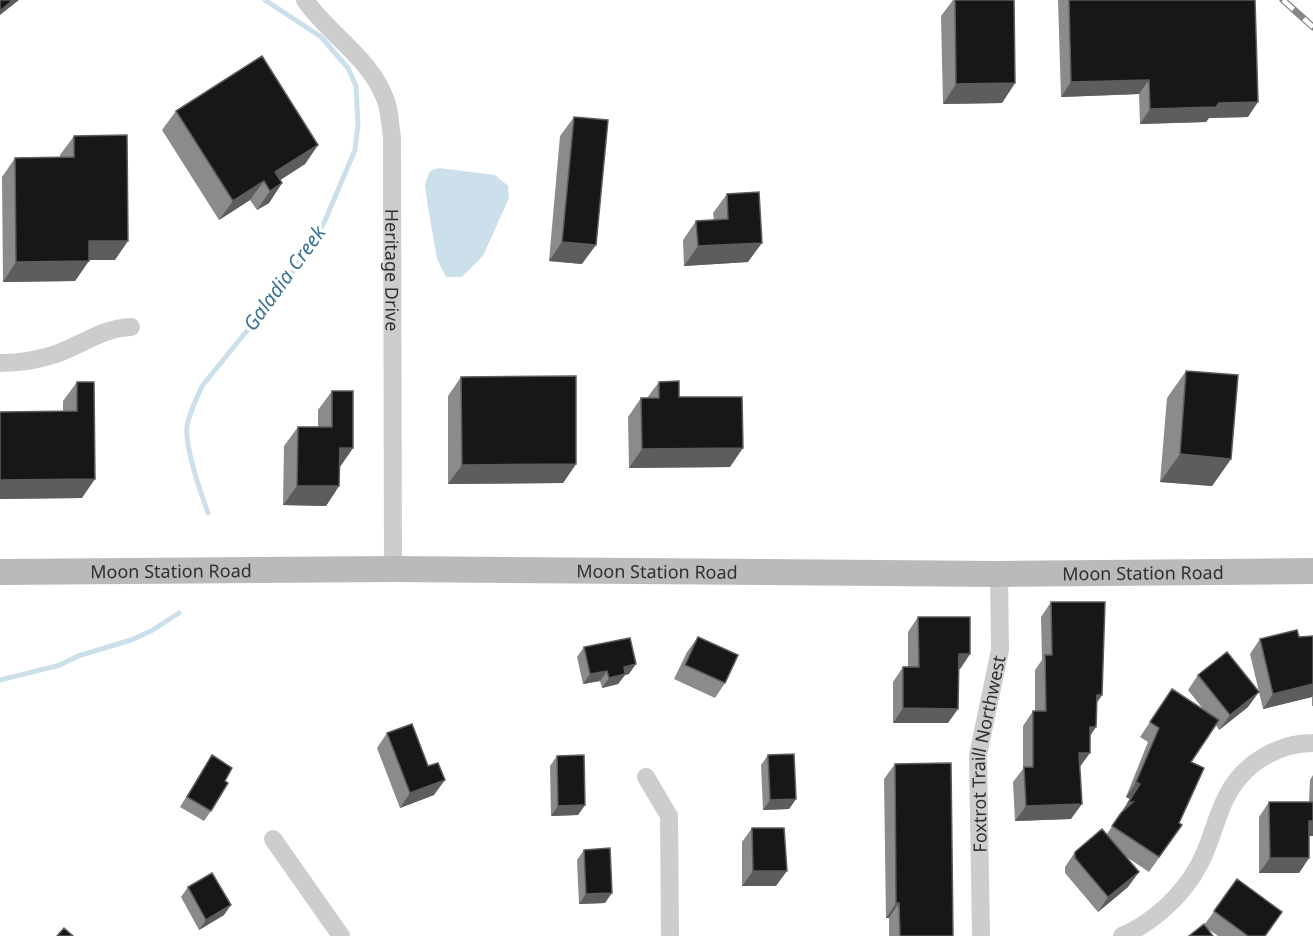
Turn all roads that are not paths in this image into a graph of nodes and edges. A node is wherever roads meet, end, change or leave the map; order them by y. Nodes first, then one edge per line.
1 (305, 0) edge
2 (131, 327) dead end
3 (0, 363) edge
4 (393, 569) junction
5 (1313, 571) edge
6 (0, 572) edge
7 (999, 574) junction
8 (1313, 743) edge
9 (646, 777) dead end
10 (273, 839) dead end
11 (340, 936) edge
12 (670, 936) edge
13 (981, 936) edge
14 (1122, 936) edge

1 - 4 street, Heritage Drive
2 - 3 street
4 - 6 street, Moon Station Road
4 - 7 street, Moon Station Road
5 - 7 street, Moon Station Road
7 - 13 street, Foxtrot Traill Northwest
8 - 14 street
9 - 12 street
10 - 11 street

